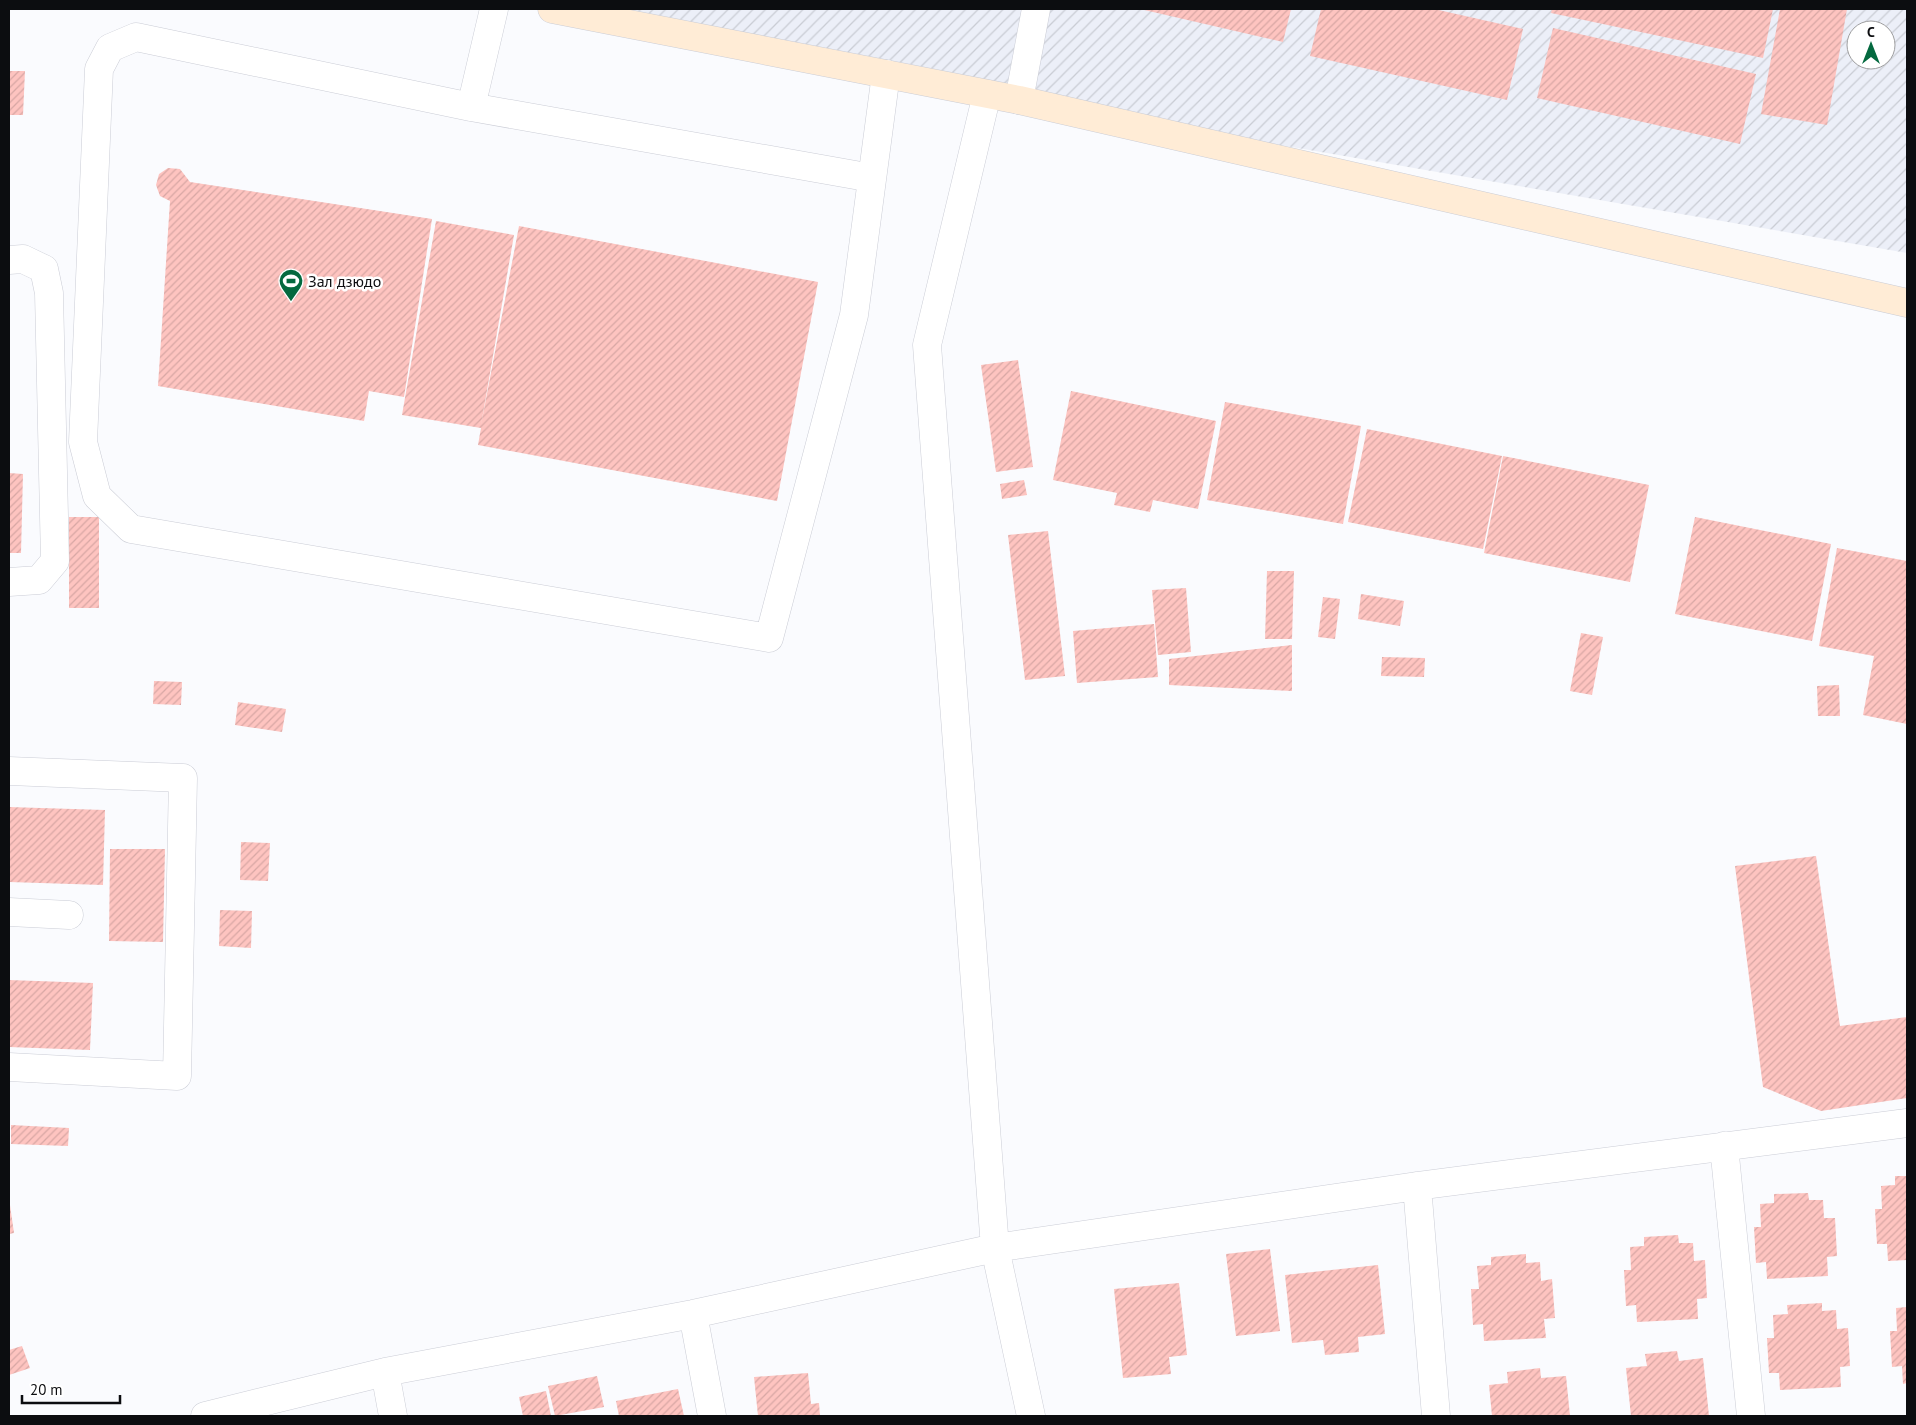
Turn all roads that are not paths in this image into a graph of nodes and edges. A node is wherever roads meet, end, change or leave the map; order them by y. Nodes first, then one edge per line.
1 (494, 9) edge
2 (552, 9) edge
3 (1036, 9) edge
4 (588, 12) edge
5 (886, 74) junction
6 (987, 94) junction
7 (1019, 100) junction
8 (471, 107) junction
9 (872, 178) junction
10 (9, 260) edge
11 (1907, 302) edge
12 (9, 582) edge
13 (9, 771) edge
14 (9, 912) edge
15 (69, 915) dead end
16 (9, 1067) edge
17 (1907, 1123) edge
18 (1724, 1146) junction
19 (1417, 1186) junction
20 (995, 1248) junction
21 (693, 1314) junction
22 (385, 1372) junction
23 (205, 1416) edge
24 (393, 1416) edge
25 (712, 1416) edge
26 (1032, 1416) edge
27 (1436, 1416) edge
28 (1751, 1416) edge

1 - 8 street
2 - 4 main road
3 - 7 street
4 - 5 main road
5 - 6 main road
5 - 9 street
6 - 7 main road
6 - 20 street
7 - 11 main road
8 - 9 street
8 - 9 street
10 - 12 street
13 - 16 street
14 - 15 street
17 - 18 street
18 - 19 street
18 - 28 street
19 - 20 street
19 - 27 street
20 - 21 street
20 - 26 street
21 - 22 street
21 - 25 street
22 - 23 street
22 - 24 street

